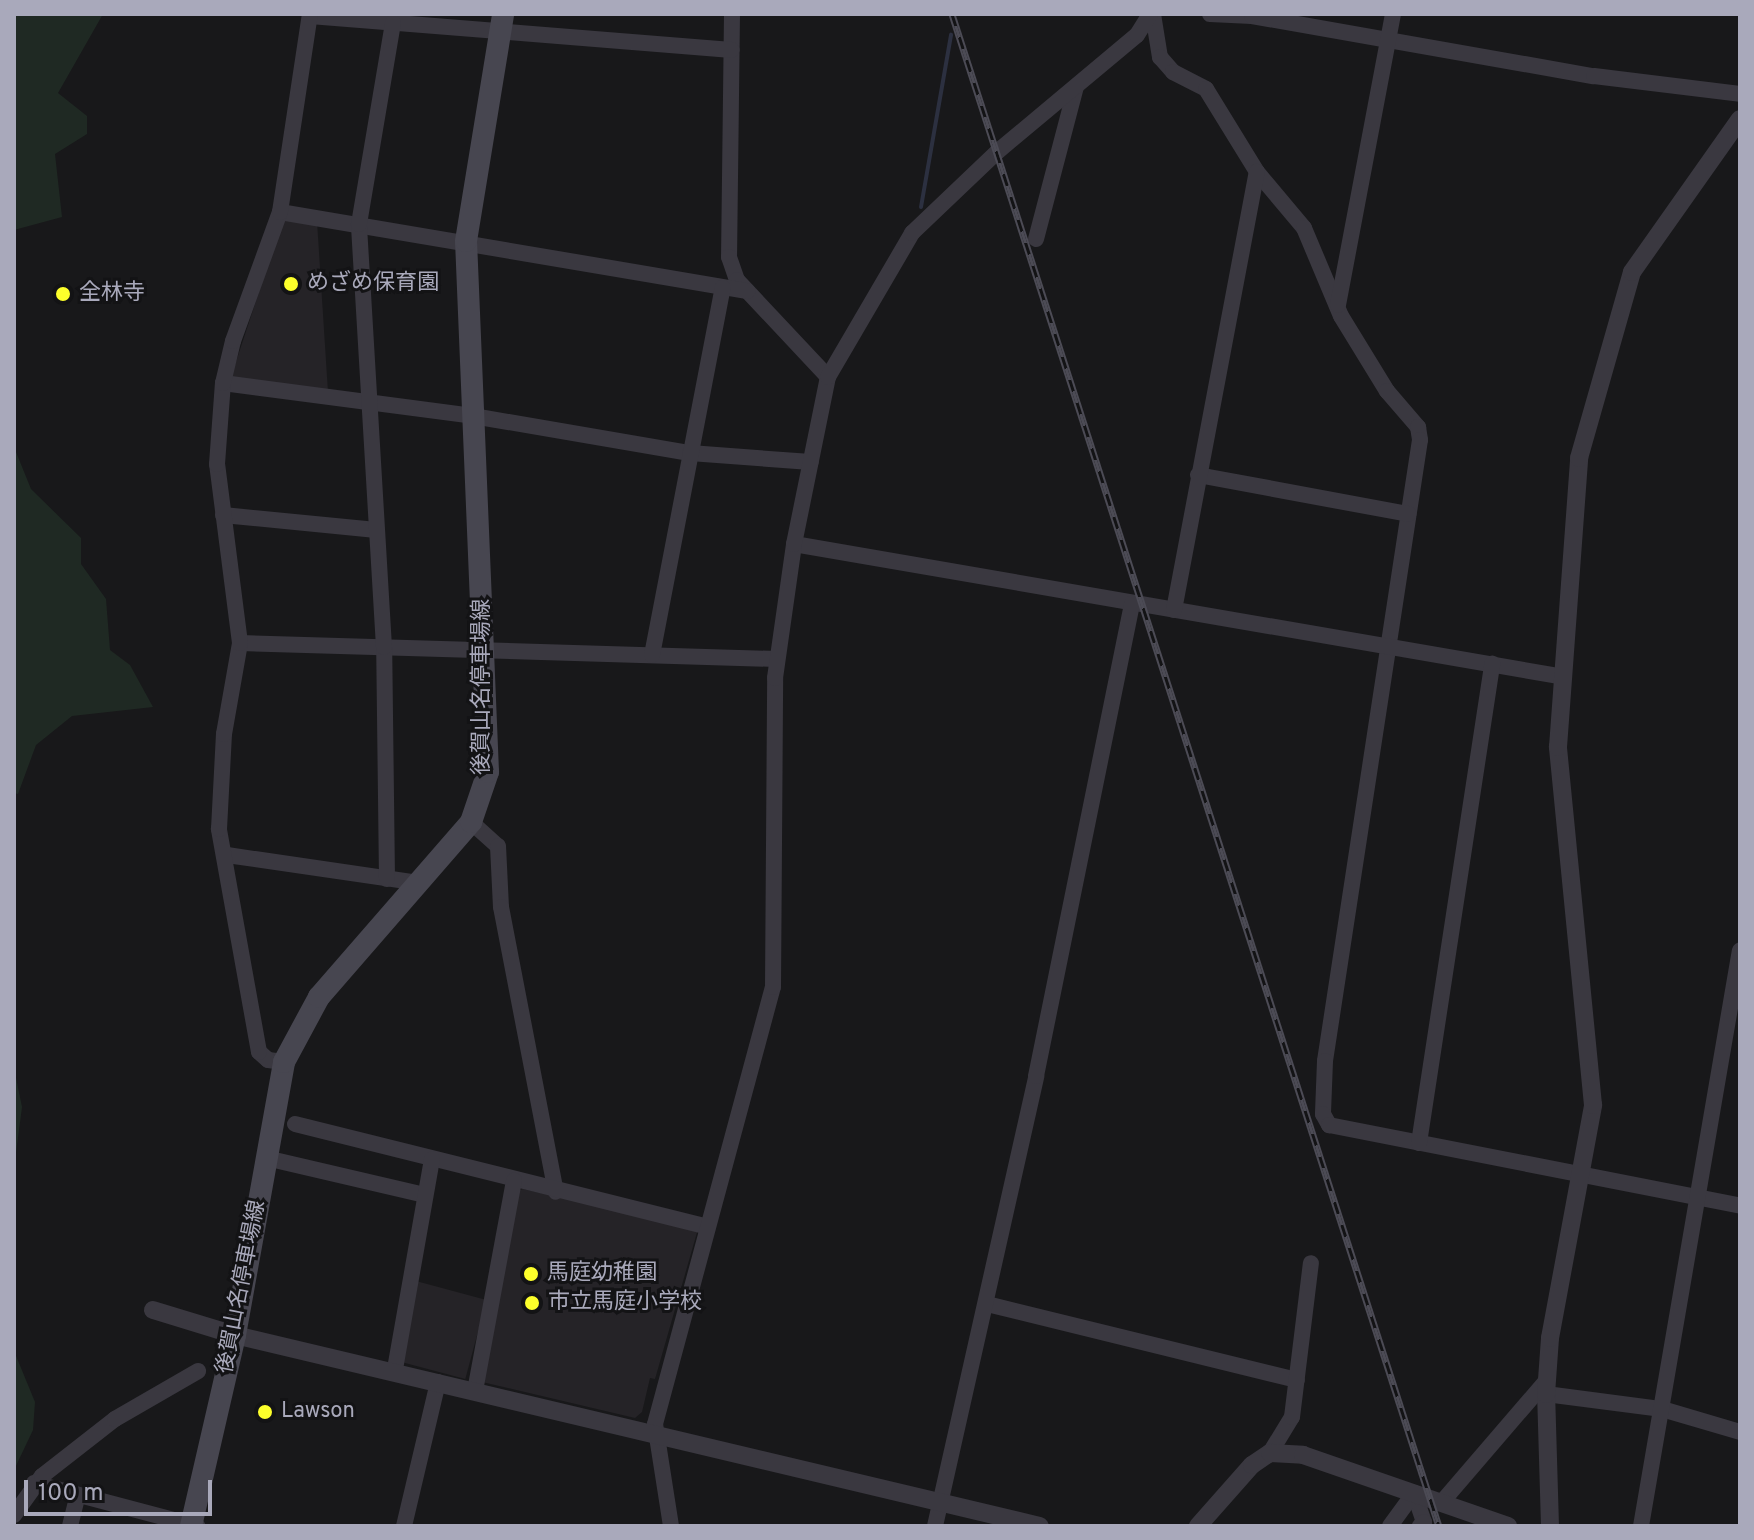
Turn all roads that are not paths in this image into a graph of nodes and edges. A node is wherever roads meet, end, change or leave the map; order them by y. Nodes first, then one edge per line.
1 (732, 14) edge
2 (1151, 14) edge
3 (1210, 14) edge
4 (1393, 14) edge
5 (310, 15) edge
6 (502, 21) edge
7 (393, 23) junction
8 (1388, 37) junction
9 (732, 50) junction
10 (1076, 87) junction
11 (1740, 94) edge
12 (1740, 119) edge
13 (1257, 172) junction
14 (280, 212) junction
15 (359, 224) junction
16 (1036, 239) dead end
17 (466, 241) junction
18 (723, 288) junction
19 (747, 291) junction
20 (1337, 307) junction
21 (828, 377) junction
22 (223, 383) junction
23 (367, 403) junction
24 (473, 416) junction
25 (690, 453) junction
26 (811, 462) junction
27 (1198, 475) junction
28 (1408, 514) junction
29 (223, 515) junction
30 (376, 530) junction
31 (794, 544) junction
32 (1132, 604) junction
33 (1174, 610) junction
34 (240, 643) junction
35 (384, 647) junction
36 (486, 648) junction
37 (1386, 648) junction
38 (652, 655) junction
39 (777, 659) junction
40 (1492, 664) junction
41 (1564, 677) junction
42 (471, 822) junction
43 (227, 855) junction
44 (387, 879) junction
45 (420, 883) junction
46 (1740, 950) edge
47 (284, 1062) junction
48 (295, 1124) dead end
49 (1419, 1143) junction
50 (266, 1158) junction
51 (432, 1159) junction
52 (1582, 1176) junction
53 (514, 1181) junction
54 (556, 1192) junction
55 (425, 1195) junction
56 (1694, 1197) junction
57 (1740, 1206) edge
58 (707, 1227) junction
59 (1311, 1263) dead end
60 (987, 1304) junction
61 (153, 1310) dead end
62 (235, 1335) junction
63 (395, 1369) junction
64 (198, 1371) dead end
65 (1297, 1380) junction
66 (438, 1382) junction
67 (1546, 1388) junction
68 (475, 1391) junction
69 (1662, 1409) junction
70 (1740, 1432) edge
71 (654, 1434) junction
72 (1270, 1453) junction
73 (34, 1483) junction
74 (1414, 1493) junction
75 (78, 1495) junction
76 (940, 1501) junction
77 (1442, 1502) junction
78 (14, 1515) edge
79 (1006, 1522) edge
80 (70, 1526) edge
81 (193, 1526) edge
82 (404, 1526) edge
83 (671, 1526) edge
84 (935, 1526) edge
85 (1040, 1526) edge
86 (1198, 1526) edge
87 (1390, 1526) edge
88 (1420, 1526) edge
89 (1508, 1526) edge
90 (1550, 1526) edge
91 (1641, 1526) edge

1 - 9 street
2 - 10 street
2 - 13 street
3 - 8 street
4 - 8 street
5 - 7 street
5 - 14 street
6 - 7 street
6 - 9 street
6 - 17 main road, 後賀山名停車場線
7 - 15 street
8 - 11 street
8 - 20 street
9 - 19 street
10 - 16 street
10 - 21 street
12 - 41 street
13 - 20 street
13 - 27 street
14 - 15 street
14 - 22 street
15 - 17 street
15 - 23 street
17 - 18 street
17 - 24 main road, 後賀山名停車場線
18 - 19 street
18 - 25 street
19 - 21 street
20 - 28 street
21 - 26 street
22 - 23 street
22 - 29 street
23 - 24 street
23 - 30 street
24 - 25 street
24 - 36 main road, 後賀山名停車場線
25 - 26 street
25 - 38 street
26 - 31 street
27 - 28 street
27 - 33 street
28 - 37 street
29 - 30 street
29 - 34 street
30 - 35 street
31 - 32 street
31 - 39 street
32 - 33 street
32 - 60 street
33 - 37 street
34 - 35 street
34 - 43 street
35 - 36 street
35 - 44 street
36 - 38 street
36 - 42 main road, 後賀山名停車場線
37 - 40 street
37 - 49 street
38 - 39 street
39 - 58 street
40 - 41 street
40 - 49 street
41 - 52 street
42 - 45 main road, 後賀山名停車場線
42 - 54 street
43 - 44 street
43 - 47 street
44 - 45 street
45 - 47 main road, 後賀山名停車場線
46 - 56 street
47 - 50 main road, 後賀山名停車場線
48 - 51 street
49 - 52 street
50 - 55 street
50 - 62 main road, 後賀山名停車場線
51 - 53 street
51 - 55 street
52 - 56 street
52 - 67 street
53 - 54 street
53 - 68 street
54 - 58 street
55 - 63 street
56 - 57 street
56 - 69 street
58 - 71 street
59 - 65 street
60 - 65 street
60 - 76 street
61 - 62 street
62 - 63 street
62 - 81 main road, 後賀山名停車場線
63 - 66 street
64 - 73 street
65 - 72 street
66 - 68 street
66 - 82 street
67 - 69 street
67 - 77 street
67 - 90 street
68 - 71 street
69 - 70 street
69 - 91 street
71 - 76 street
71 - 83 street
72 - 74 street
72 - 86 street
73 - 75 street
73 - 78 street
74 - 77 street
74 - 87 street
74 - 88 street
75 - 80 street
75 - 81 street
76 - 79 street
76 - 84 street
77 - 89 street
79 - 85 street

